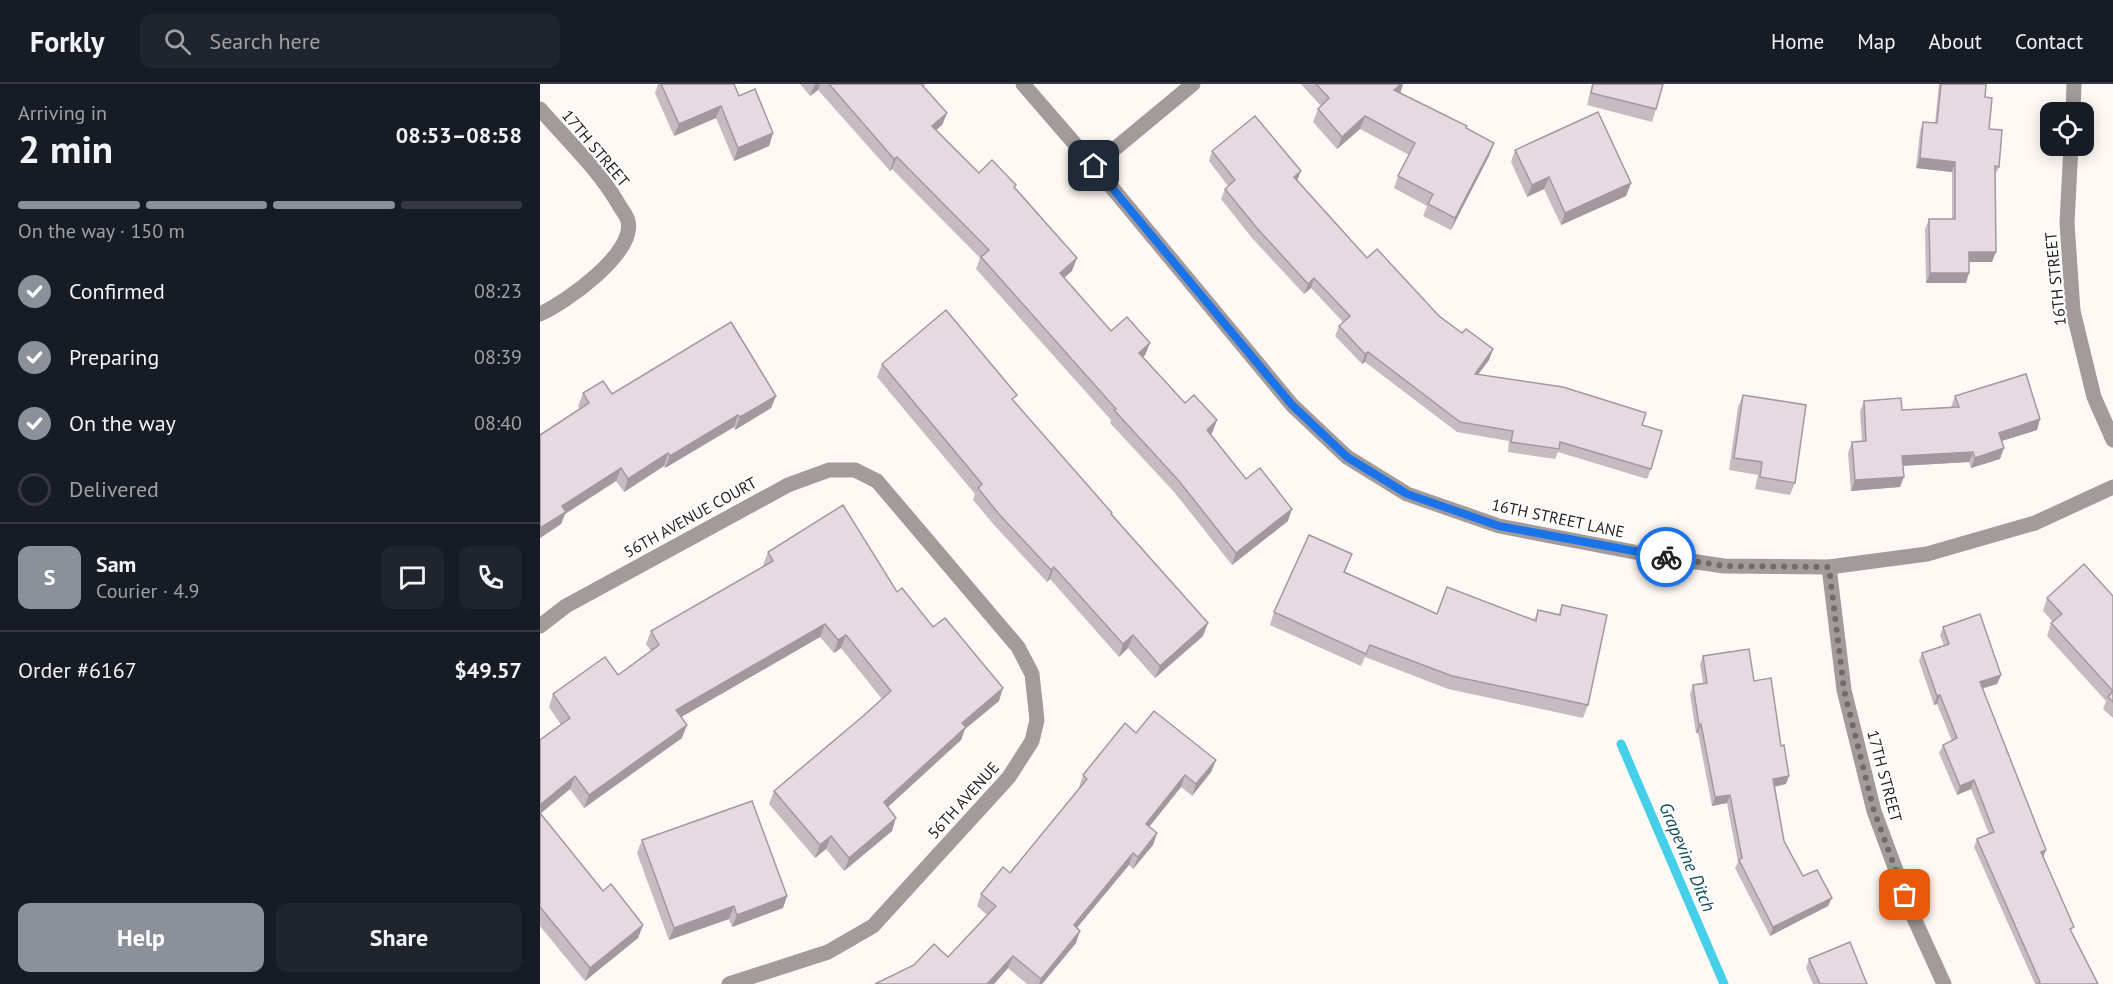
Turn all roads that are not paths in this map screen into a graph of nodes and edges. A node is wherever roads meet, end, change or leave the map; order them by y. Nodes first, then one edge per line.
1 (1023, 84) edge
2 (1193, 84) edge
3 (2074, 84) edge
4 (2073, 102) edge
5 (540, 109) edge
6 (2070, 156) edge
7 (1094, 166) junction
8 (540, 314) edge
9 (2113, 440) edge
10 (867, 476) joint
11 (2113, 487) edge
12 (1829, 567) junction
13 (540, 626) edge
14 (729, 984) edge
15 (1944, 984) edge

1 - 7 street, 16TH STREET LANE
2 - 7 street
3 - 4 street
5 - 8 street, 17TH STREET
6 - 9 street, 16TH STREET
7 - 12 street, 16TH STREET LANE
10 - 13 street, 56TH AVENUE COURT
10 - 14 street, 56TH AVENUE
11 - 12 street, 16TH STREET LANE
12 - 15 street, 17TH STREET

